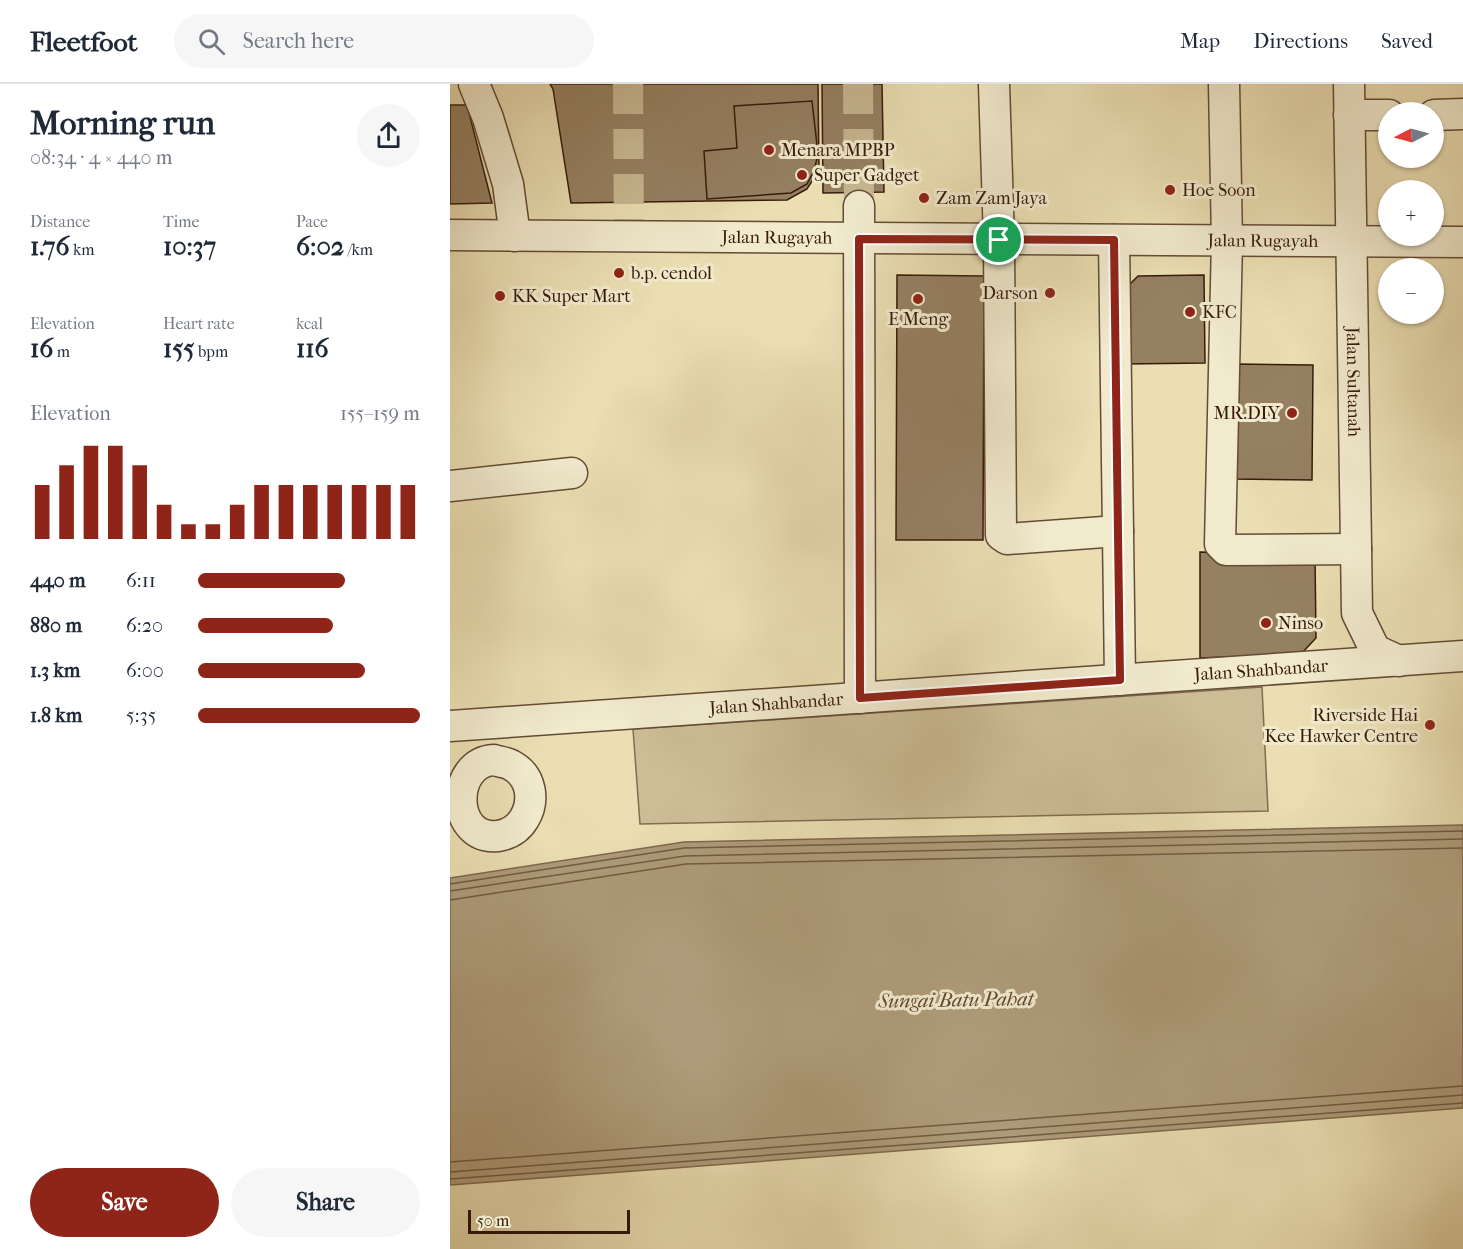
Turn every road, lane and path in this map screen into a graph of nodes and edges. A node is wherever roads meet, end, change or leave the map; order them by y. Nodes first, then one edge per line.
1 (474, 84) edge
2 (994, 84) edge
3 (1224, 84) edge
4 (1349, 84) edge
5 (1463, 114) edge
6 (1349, 115) junction
7 (1378, 115) edge
8 (1444, 115) edge
9 (860, 206) tunnel mouth
10 (450, 235) edge
11 (515, 236) junction
12 (859, 239) junction
13 (999, 240) junction
14 (1114, 240) junction
15 (1227, 241) junction
16 (1351, 241) junction
17 (1463, 242) edge
18 (572, 473) dead end
19 (450, 486) edge
20 (1118, 531) junction
21 (1356, 549) junction
22 (1463, 656) edge
23 (1399, 661) junction
24 (1120, 680) junction
25 (860, 698) junction
26 (482, 724) junction
27 (450, 726) edge
28 (485, 761) dead end

1 - 11 street
2 - 13 street
3 - 15 street
4 - 6 street, Jalan Sultanah
5 - 8 street
6 - 7 street
6 - 16 street, Jalan Sultanah
9 - 12 street
10 - 11 street, Jalan Rugayah
11 - 12 street, Jalan Rugayah
12 - 13 street, Jalan Rugayah
12 - 25 street
13 - 14 street, Jalan Rugayah
13 - 20 street
14 - 15 street, Jalan Rugayah
14 - 20 street
15 - 16 street, Jalan Rugayah
15 - 21 street
16 - 17 street, Jalan Rugayah
16 - 21 street, Jalan Sultanah
18 - 19 street
20 - 24 street
21 - 23 street, Jalan Sultanah
22 - 23 street, Jalan Shahbandar
23 - 24 street, Jalan Shahbandar
24 - 25 street, Jalan Shahbandar
25 - 26 street, Jalan Shahbandar
26 - 27 street, Jalan Shahbandar
26 - 28 street

